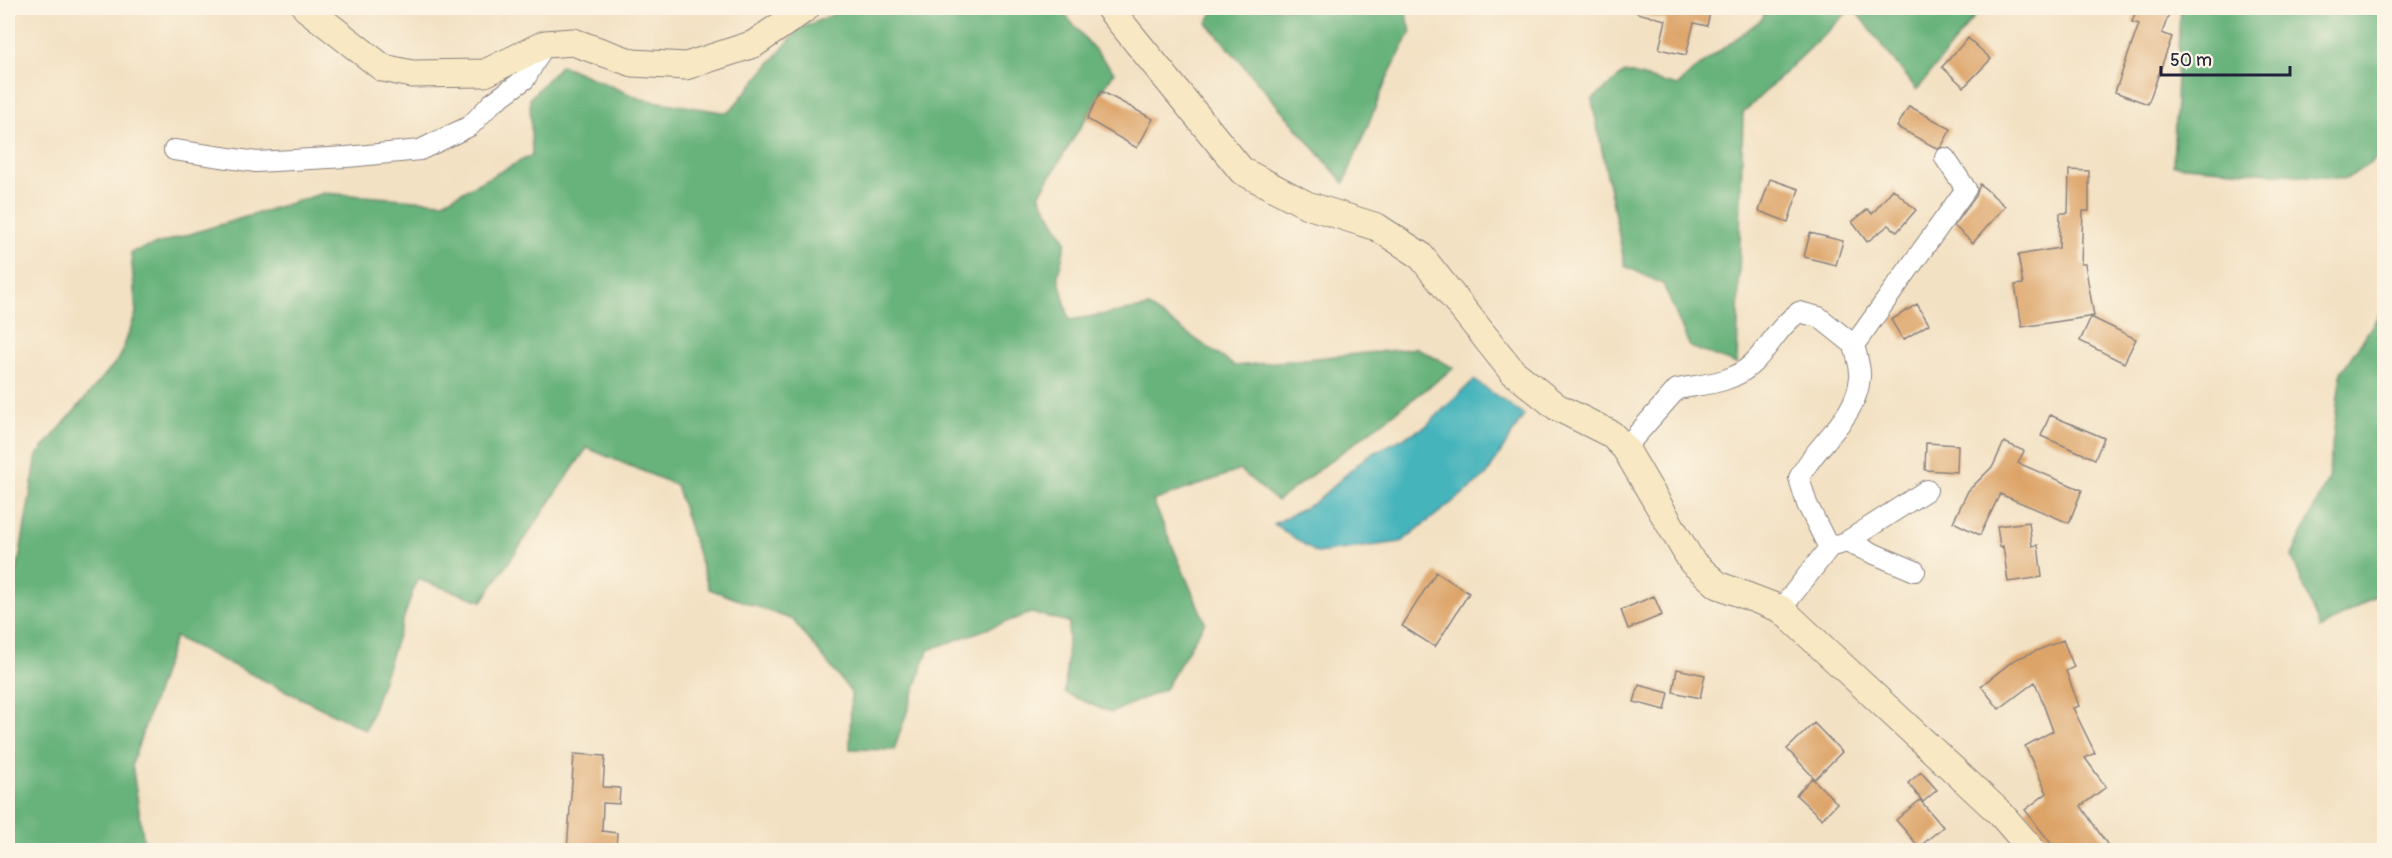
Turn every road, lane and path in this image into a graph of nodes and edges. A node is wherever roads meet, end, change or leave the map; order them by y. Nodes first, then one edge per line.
1 (306, 8) edge
2 (806, 8) edge
3 (1109, 8) edge
4 (545, 44) junction
5 (174, 150) dead end
6 (1945, 158) dead end
7 (1854, 345) junction
8 (1625, 448) junction
9 (1927, 490) dead end
10 (1837, 545) junction
11 (1915, 571) dead end
12 (1781, 609) junction
13 (2032, 850) edge

1 - 4 street
2 - 4 street
3 - 8 street
4 - 5 street
6 - 7 street
7 - 8 street
7 - 10 street
8 - 12 street
9 - 10 street
10 - 11 street
10 - 12 street
12 - 13 street

